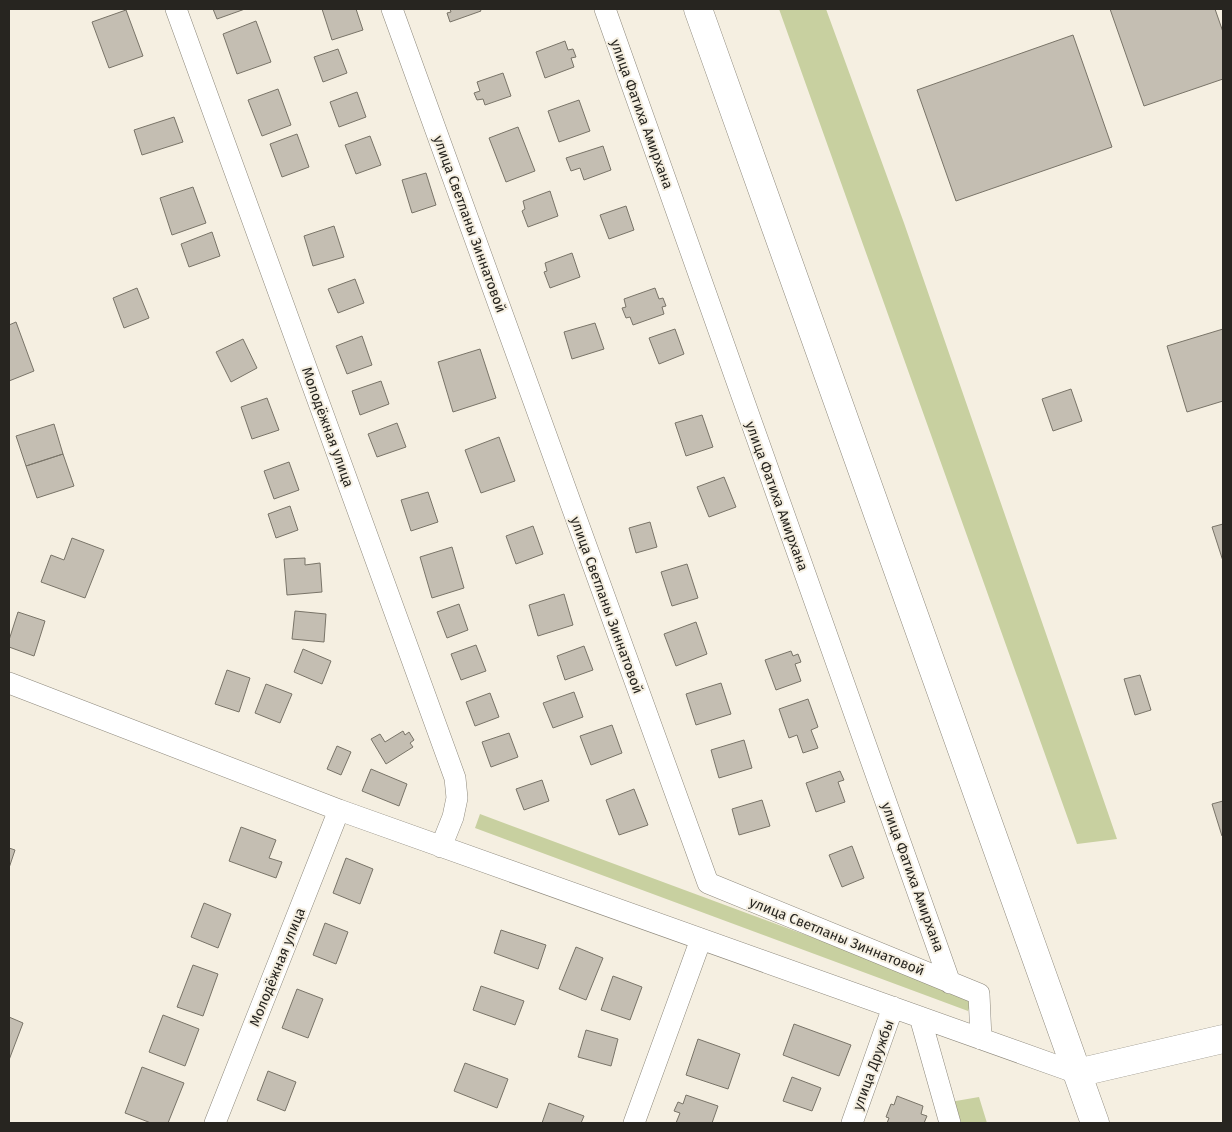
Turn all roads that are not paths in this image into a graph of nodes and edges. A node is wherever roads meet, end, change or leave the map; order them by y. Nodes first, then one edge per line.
1 (176, 9) edge
2 (392, 9) edge
3 (605, 9) edge
4 (698, 9) edge
5 (9, 683) edge
6 (339, 810) junction
7 (441, 847) junction
8 (701, 939) junction
9 (950, 982) junction
10 (893, 1007) junction
11 (920, 1017) junction
12 (982, 1039) junction
13 (1223, 1039) edge
14 (1077, 1072) junction
15 (215, 1123) edge
16 (634, 1123) edge
17 (852, 1123) edge
18 (950, 1123) edge
19 (1095, 1123) edge

1 - 7 street, Молодёжная улица
2 - 9 street, улица Светланы Зиннатовой
3 - 9 street, улица Фатиха Амирхана
4 - 14 street
5 - 6 street
6 - 7 street
6 - 15 street, Молодёжная улица
7 - 8 street
8 - 10 street
8 - 16 street
9 - 12 street, улица Светланы Зиннатовой
10 - 11 street
10 - 17 street, улица Дружбы
11 - 12 street
11 - 18 street
12 - 14 street
13 - 14 street
14 - 19 street

